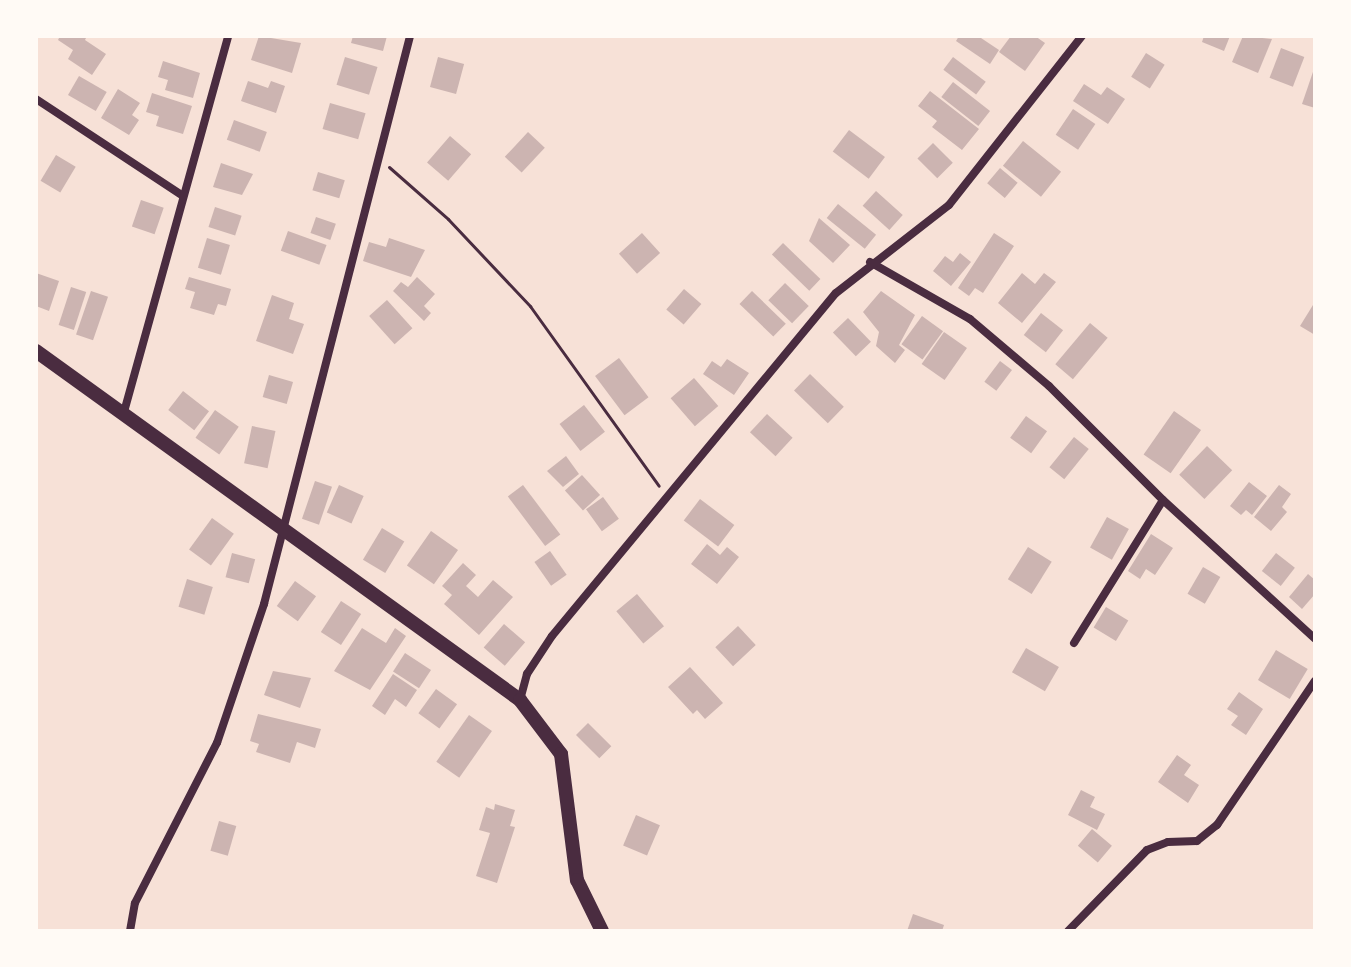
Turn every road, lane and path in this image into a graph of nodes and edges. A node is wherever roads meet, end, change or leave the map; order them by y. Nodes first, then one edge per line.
1 (228, 36) edge
2 (410, 36) edge
3 (1082, 36) edge
4 (36, 99) edge
5 (377, 158) junction
6 (183, 196) junction
7 (870, 262) junction
8 (36, 351) edge
9 (124, 412) junction
10 (666, 496) junction
11 (1163, 500) junction
12 (283, 526) junction
13 (1315, 639) edge
14 (1074, 643) dead end
15 (1315, 681) edge
16 (520, 700) junction
17 (130, 931) edge
18 (602, 931) edge
19 (1068, 931) edge

1 - 6 street
2 - 5 street
3 - 7 street
4 - 6 street
5 - 10 path
5 - 12 street
6 - 9 street
7 - 10 street
7 - 11 street
8 - 9 main road
9 - 12 main road
10 - 16 street
11 - 13 street
11 - 14 street
12 - 16 main road
12 - 17 street
15 - 19 street
16 - 18 main road

